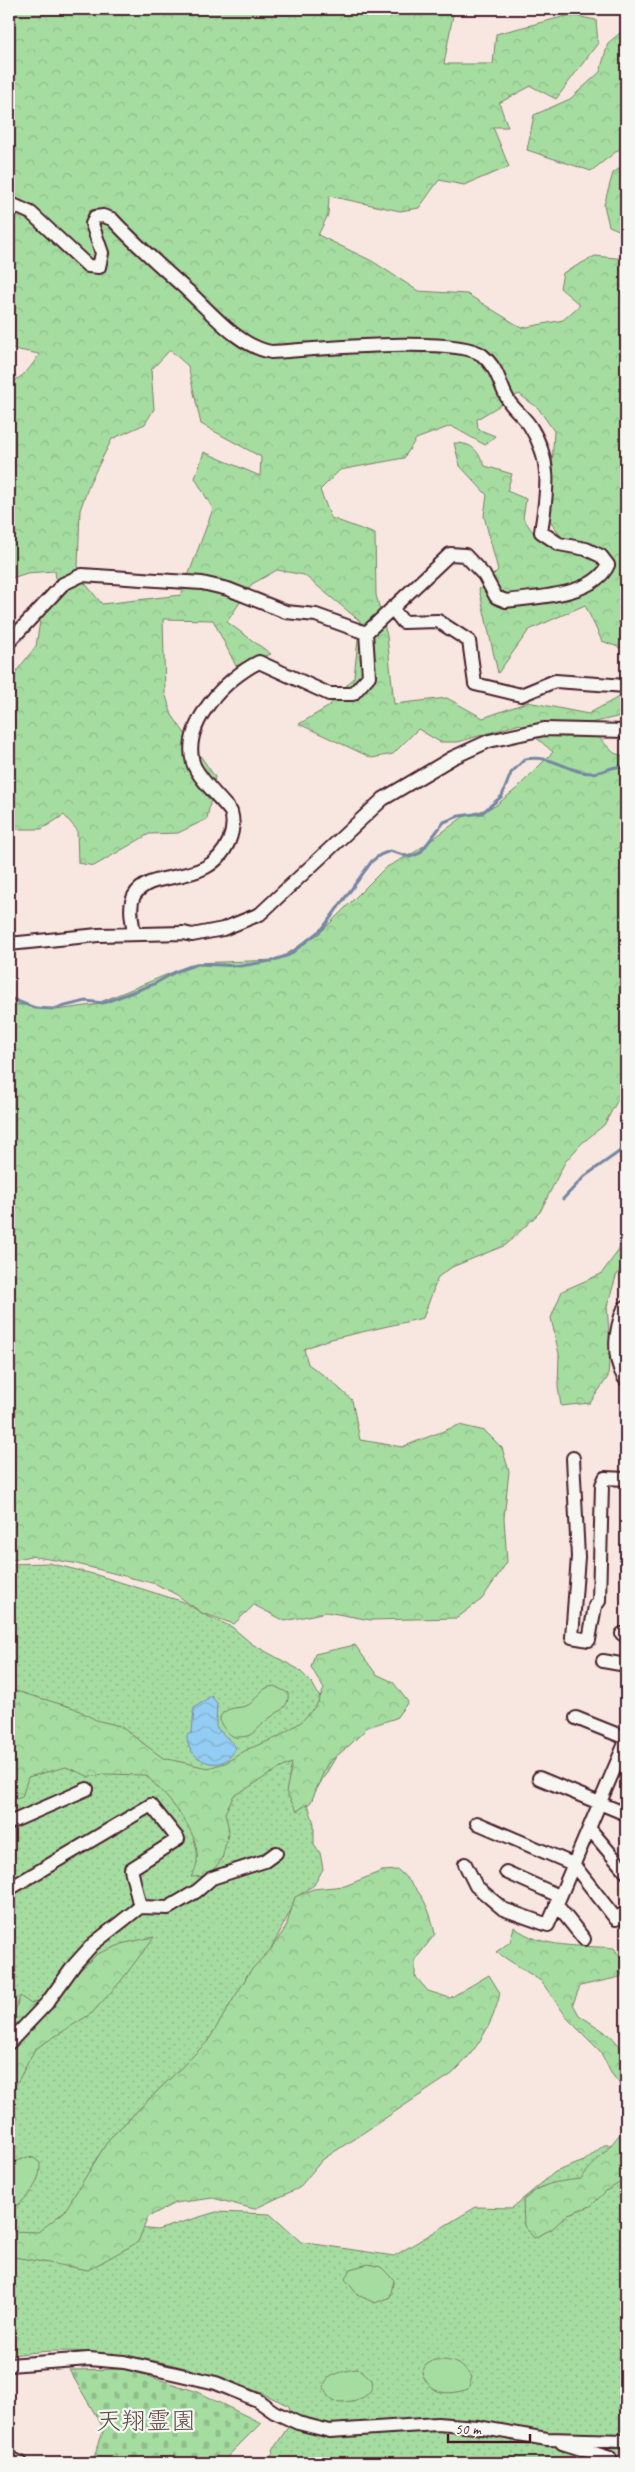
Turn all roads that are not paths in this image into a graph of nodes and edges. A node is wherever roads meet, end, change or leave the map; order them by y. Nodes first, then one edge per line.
1 (9, 203) edge
2 (392, 608) junction
3 (366, 633) junction
4 (9, 642) edge
5 (626, 686) edge
6 (626, 730) edge
7 (134, 934) junction
8 (9, 944) edge
9 (626, 1309) edge
10 (626, 1377) edge
11 (573, 1458) dead end
12 (626, 1480) edge
13 (603, 1661) dead end
14 (626, 1665) edge
15 (576, 1718) dead end
16 (626, 1739) edge
17 (538, 1778) dead end
18 (87, 1789) dead end
19 (599, 1804) junction
20 (626, 1814) edge
21 (9, 1823) edge
22 (477, 1823) dead end
23 (589, 1828) junction
24 (276, 1853) dead end
25 (465, 1864) dead end
26 (574, 1864) junction
27 (506, 1872) dead end
28 (626, 1872) edge
29 (9, 1888) edge
30 (558, 1900) junction
31 (140, 1907) junction
32 (626, 1912) edge
33 (584, 1939) dead end
34 (9, 2043) edge
35 (9, 2365) edge
36 (547, 2439) junction
37 (626, 2441) edge
38 (9, 2458) edge
39 (610, 2458) dead end
40 (21, 2463) edge

1 - 2 street
2 - 3 street
2 - 5 street
3 - 4 street
3 - 7 street
6 - 7 street
7 - 8 street
9 - 10 main road
11 - 12 street
13 - 14 street
15 - 16 street
16 - 19 street
17 - 19 street
18 - 21 street
19 - 20 street
19 - 23 street
22 - 26 street
23 - 26 street
23 - 28 street
24 - 31 street
25 - 30 street
26 - 30 street
26 - 32 street
27 - 30 street
29 - 31 street
30 - 33 street
31 - 34 street
35 - 36 street
36 - 37 street
36 - 39 street
38 - 40 street

